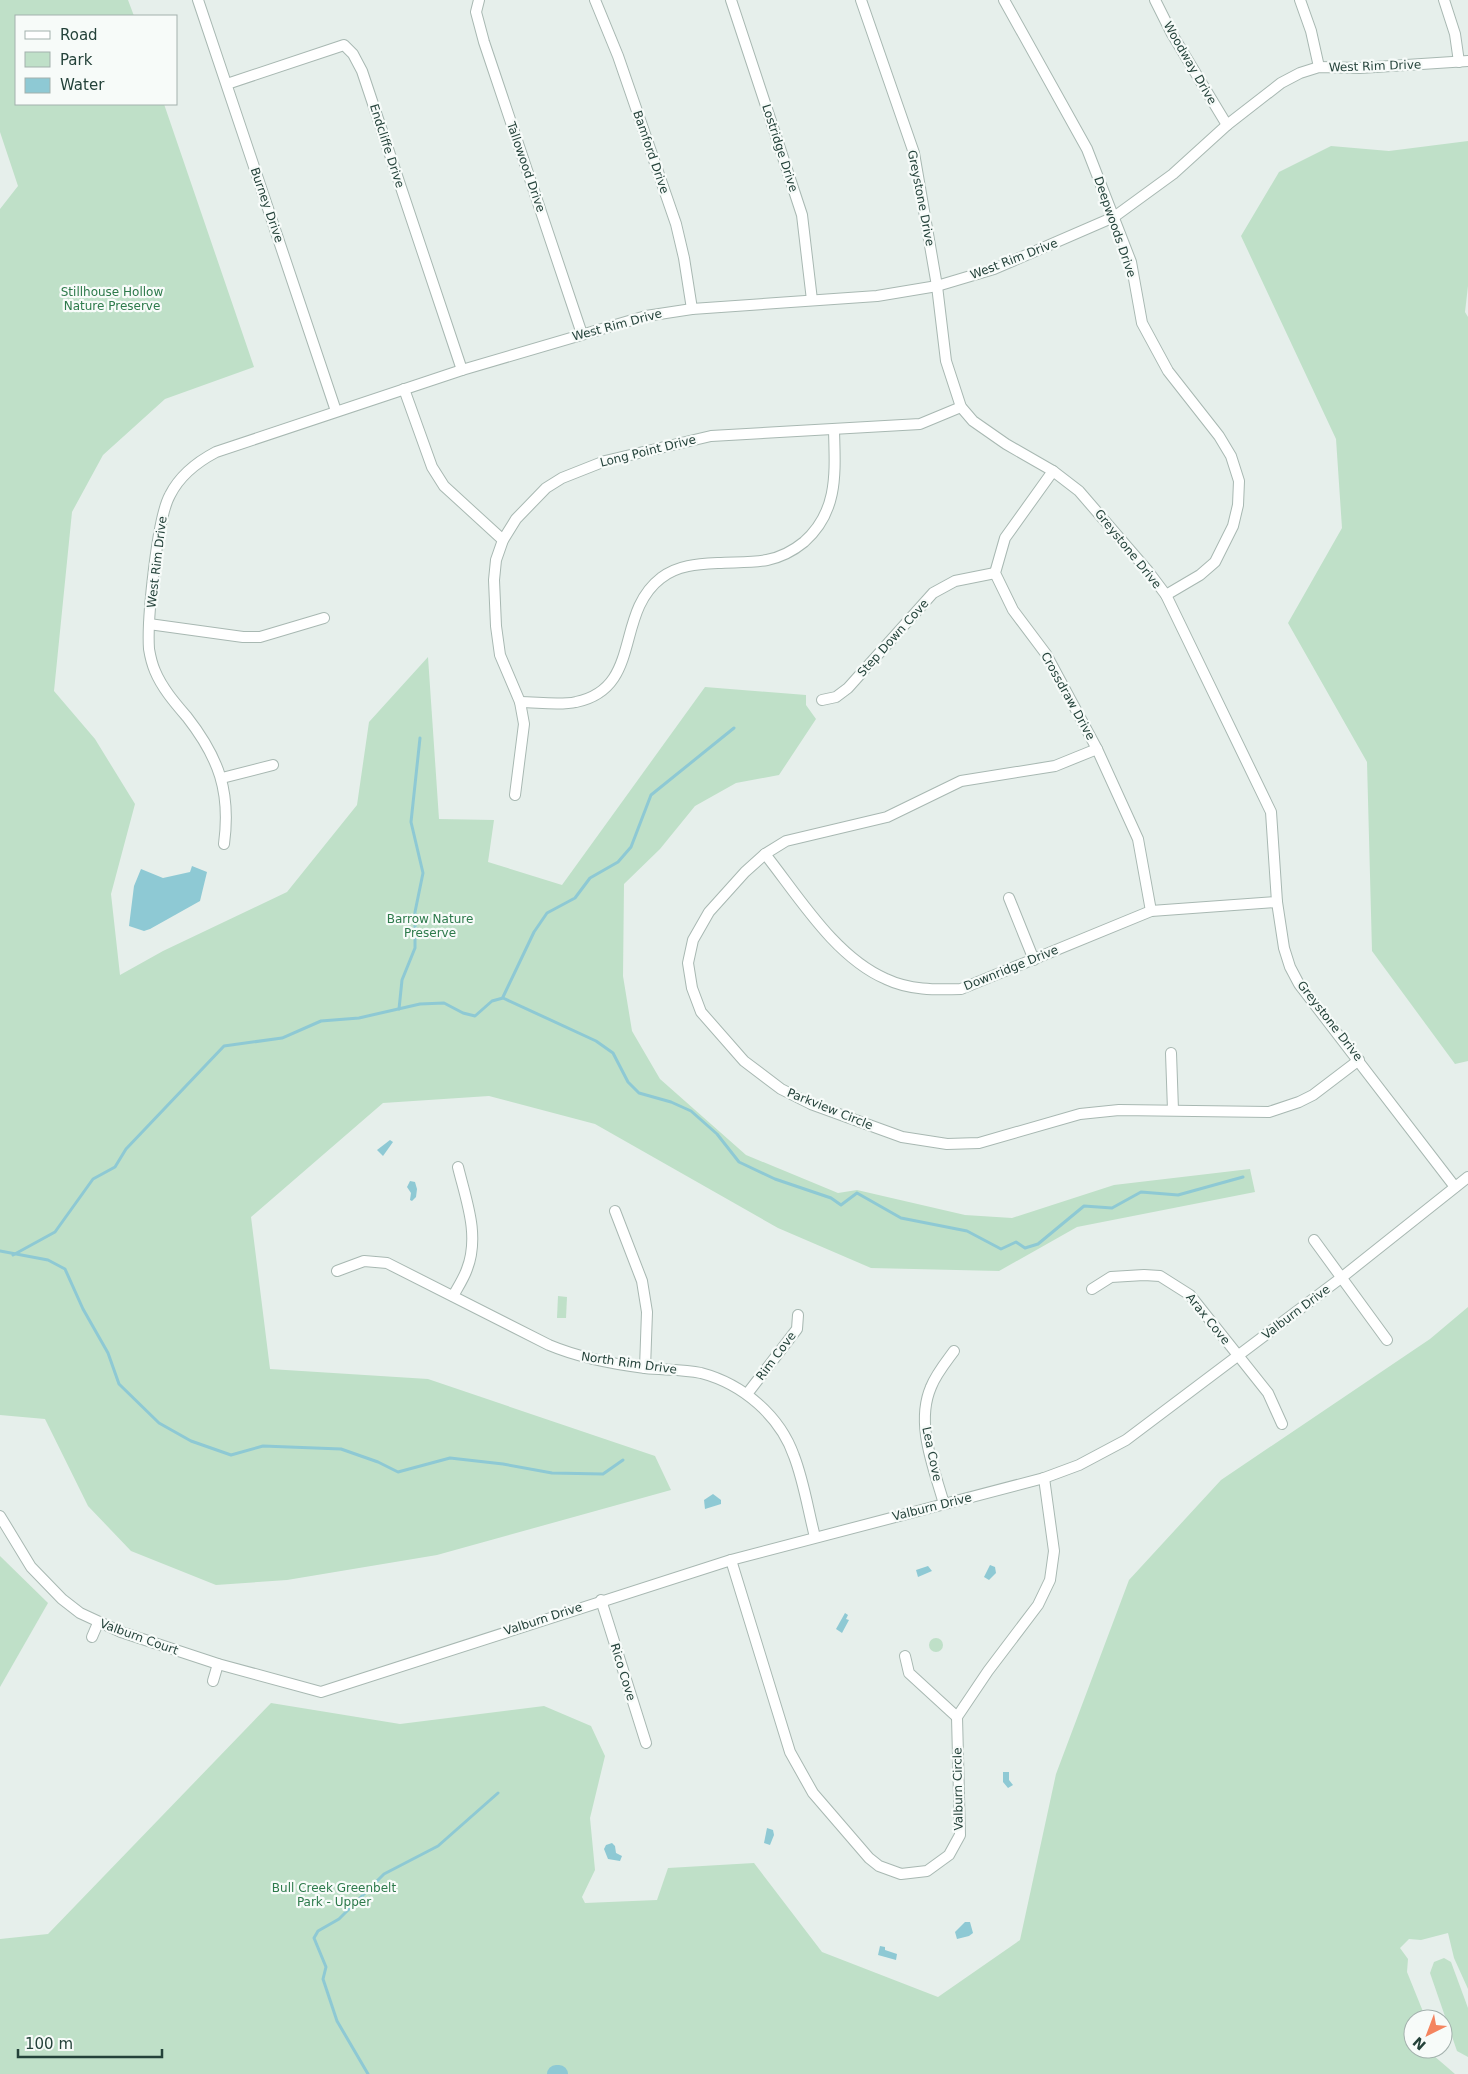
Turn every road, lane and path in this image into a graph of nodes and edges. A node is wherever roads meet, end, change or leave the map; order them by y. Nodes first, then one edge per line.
1 (198, 0) edge
2 (479, 0) edge
3 (595, 0) edge
4 (731, 0) edge
5 (861, 0) edge
6 (1004, 0) edge
7 (1155, 0) edge
8 (1300, 0) edge
9 (1444, 0) edge
10 (1464, 61) edge
11 (1319, 67) junction
12 (226, 84) junction
13 (1227, 125) junction
14 (1114, 217) junction
15 (937, 286) junction
16 (812, 300) junction
17 (692, 309) junction
18 (582, 334) junction
19 (462, 370) junction
20 (404, 389) junction
21 (961, 407) junction
22 (336, 411) junction
23 (834, 430) junction
24 (1053, 471) junction
25 (503, 540) junction
26 (995, 573) junction
27 (1166, 595) junction
28 (324, 618) dead end
29 (149, 624) junction
30 (822, 700) dead end
31 (520, 702) junction
32 (1097, 749) junction
33 (273, 765) dead end
34 (222, 778) junction
35 (515, 795) dead end
36 (224, 844) dead end
37 (765, 854) junction
38 (1009, 898) dead end
39 (1277, 902) junction
40 (1151, 911) junction
41 (1034, 960) junction
42 (1171, 1053) dead end
43 (1359, 1060) junction
44 (1173, 1110) junction
45 (458, 1167) dead end
46 (1468, 1177) edge
47 (1455, 1187) junction
48 (615, 1211) dead end
49 (1314, 1240) dead end
50 (337, 1271) dead end
51 (1340, 1278) junction
52 (1092, 1289) dead end
53 (453, 1296) junction
54 (798, 1315) dead end
55 (1387, 1340) dead end
56 (954, 1351) dead end
57 (1239, 1356) junction
58 (644, 1368) junction
59 (747, 1394) junction
60 (1282, 1424) dead end
61 (1044, 1478) junction
62 (944, 1504) junction
63 (0, 1516) edge
64 (815, 1537) junction
65 (732, 1560) junction
66 (601, 1600) junction
67 (98, 1623) junction
68 (92, 1637) dead end
69 (905, 1656) dead end
70 (218, 1664) junction
71 (213, 1681) dead end
72 (321, 1692) joint
73 (957, 1716) junction
74 (646, 1743) dead end

1 - 12 street, Burney Drive
2 - 18 street, Tallowood Drive
3 - 17 street, Bamford Drive
4 - 16 street, Lostridge Drive
5 - 15 street, Greystone Drive
6 - 14 street, Deepwoods Drive
7 - 13 street, Woodway Drive
8 - 11 street
9 - 10 street
10 - 11 street, West Rim Drive
11 - 13 street, West Rim Drive
12 - 19 street, Endcliffe Drive
12 - 22 street, Burney Drive
13 - 14 street, West Rim Drive
14 - 15 street, West Rim Drive
14 - 27 street, Deepwoods Drive
15 - 16 street, West Rim Drive
15 - 21 street, Greystone Drive
16 - 17 street, West Rim Drive
17 - 18 street, West Rim Drive
18 - 19 street, West Rim Drive
19 - 20 street, West Rim Drive
20 - 22 street, West Rim Drive
20 - 25 street
21 - 23 street, Long Point Drive
21 - 24 street, Greystone Drive
22 - 29 street, West Rim Drive
23 - 25 street, Long Point Drive
23 - 31 street
24 - 26 street
24 - 27 street, Greystone Drive
25 - 31 street, Long Point Drive
26 - 30 street, Step Down Cove
26 - 32 street, Crossdraw Drive
27 - 39 street, Greystone Drive
28 - 29 street
29 - 34 street, West Rim Drive
31 - 35 street, Long Point Drive
32 - 37 street, Parkview Circle
32 - 40 street, Crossdraw Drive
33 - 34 street
34 - 36 street, West Rim Drive
37 - 41 street, Downridge Drive
37 - 44 street, Parkview Circle
38 - 41 street
39 - 40 street, Downridge Drive
39 - 43 street, Greystone Drive
40 - 41 street, Downridge Drive
42 - 44 street
43 - 44 street, Parkview Circle
43 - 47 street, Greystone Drive
45 - 53 street
46 - 47 street, Valburn Drive
47 - 51 street, Valburn Drive
48 - 58 street
49 - 51 street
50 - 53 street, North Rim Drive
51 - 55 street
51 - 57 street, Valburn Drive
52 - 57 street, Arax Cove
53 - 58 street, North Rim Drive
54 - 59 street, Rim Cove
56 - 62 street, Lea Cove
57 - 60 street, Arax Cove
57 - 61 street, Valburn Drive
58 - 59 street, North Rim Drive
59 - 64 street, North Rim Drive
61 - 62 street, Valburn Drive
61 - 73 street
62 - 64 street, Valburn Drive
63 - 67 street, Valburn Court
64 - 65 street, Valburn Drive
65 - 66 street, Valburn Drive
65 - 73 street, Valburn Circle
66 - 72 street, Valburn Drive
66 - 74 street, Rico Cove
67 - 68 street
67 - 70 street, Valburn Court
69 - 73 street
70 - 71 street
70 - 72 street, Valburn Court

